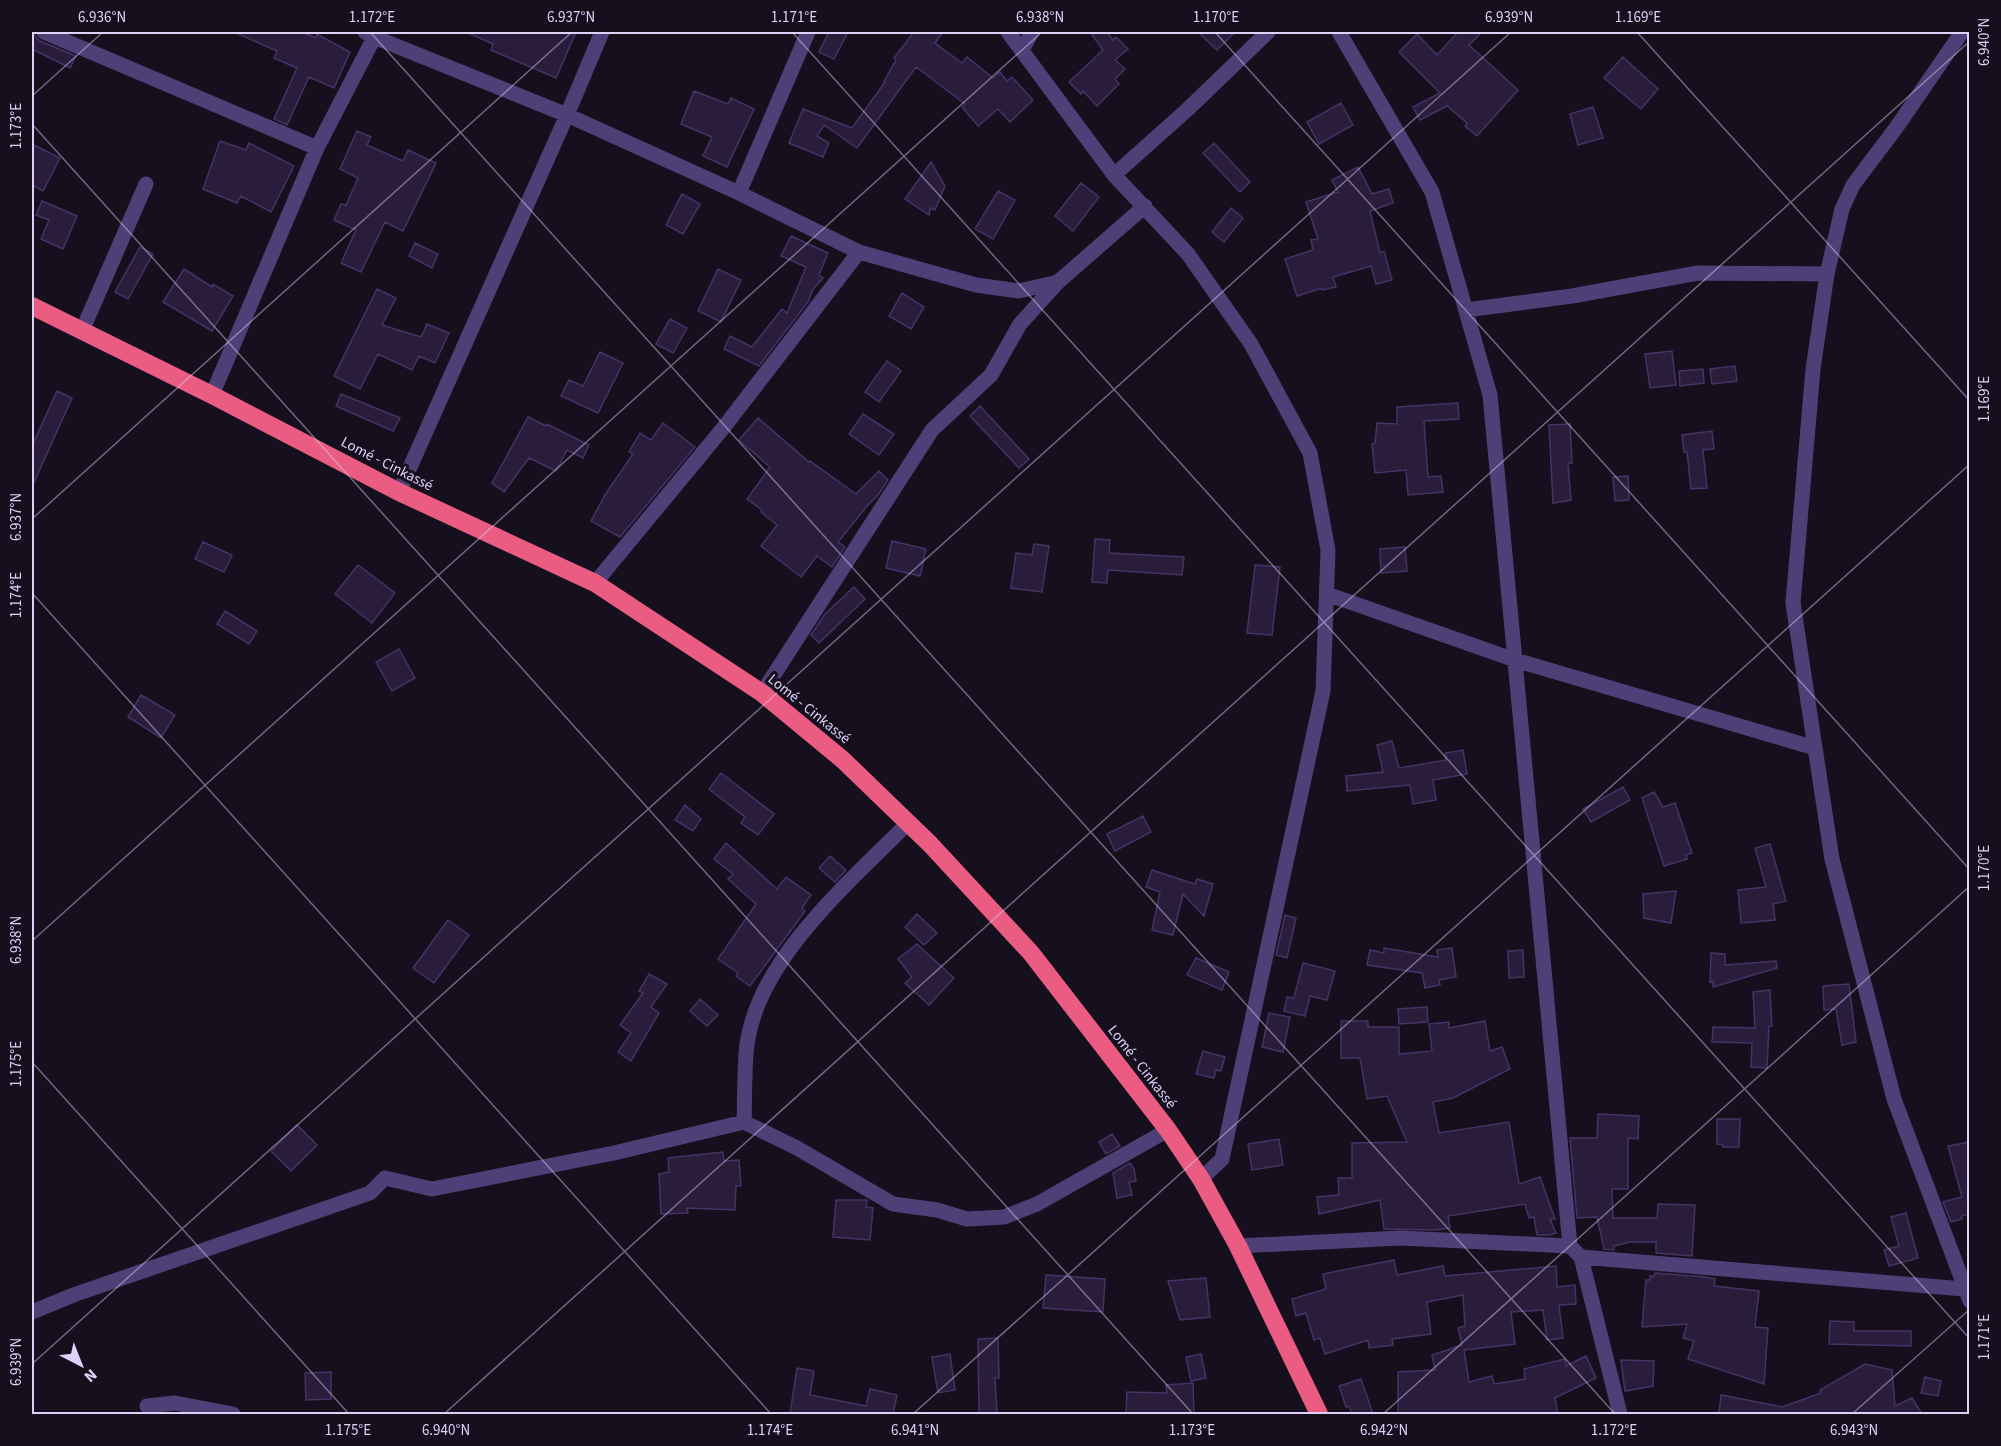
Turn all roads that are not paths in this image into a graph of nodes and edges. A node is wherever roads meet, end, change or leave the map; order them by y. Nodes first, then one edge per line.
1 (44, 32) edge
2 (602, 32) edge
3 (808, 32) edge
4 (1008, 32) edge
5 (1032, 32) edge
6 (1268, 32) edge
7 (1339, 32) edge
8 (1962, 32) edge
9 (372, 33) edge
10 (1022, 50) junction
11 (567, 115) junction
12 (317, 148) junction
13 (1114, 175) junction
14 (146, 184) dead end
15 (739, 193) junction
16 (1145, 206) junction
17 (859, 252) junction
18 (1827, 273) junction
19 (1058, 282) junction
20 (32, 306) edge
21 (1466, 310) junction
22 (82, 331) junction
23 (212, 394) junction
24 (399, 492) junction
25 (595, 583) junction
26 (1327, 594) junction
27 (1515, 660) junction
28 (762, 693) junction
29 (1815, 748) junction
30 (908, 823) junction
31 (744, 1122) junction
32 (1168, 1130) junction
33 (1201, 1179) junction
34 (1238, 1246) junction
35 (1576, 1251) junction
36 (1967, 1295) edge
37 (32, 1312) edge
38 (147, 1406) dead end
39 (233, 1414) edge
40 (1319, 1414) edge
41 (1620, 1414) edge

1 - 12 street
2 - 11 street
3 - 15 street
4 - 10 street
5 - 10 street
6 - 13 street
7 - 21 street
8 - 18 street
9 - 11 street
9 - 12 street
10 - 13 street
11 - 15 street
11 - 24 street
12 - 23 street
13 - 16 street
14 - 22 street
15 - 17 street
16 - 19 street
16 - 26 street
17 - 19 street
17 - 25 street
18 - 21 street
18 - 29 street
19 - 28 street
20 - 22 highway, Lomé - Cinkassé
21 - 27 street
22 - 23 highway, Lomé - Cinkassé
23 - 24 highway, Lomé - Cinkassé
24 - 25 highway, Lomé - Cinkassé
25 - 28 highway, Lomé - Cinkassé
26 - 27 street
26 - 33 street
27 - 29 street
27 - 35 street
28 - 30 highway, Lomé - Cinkassé
29 - 36 street
30 - 31 street
30 - 32 highway, Lomé - Cinkassé
31 - 32 street
31 - 37 street
32 - 33 highway, Lomé - Cinkassé
33 - 34 highway, Lomé - Cinkassé
34 - 35 street
34 - 40 highway, Lomé - Cinkassé
35 - 36 street
35 - 41 street
38 - 39 street

